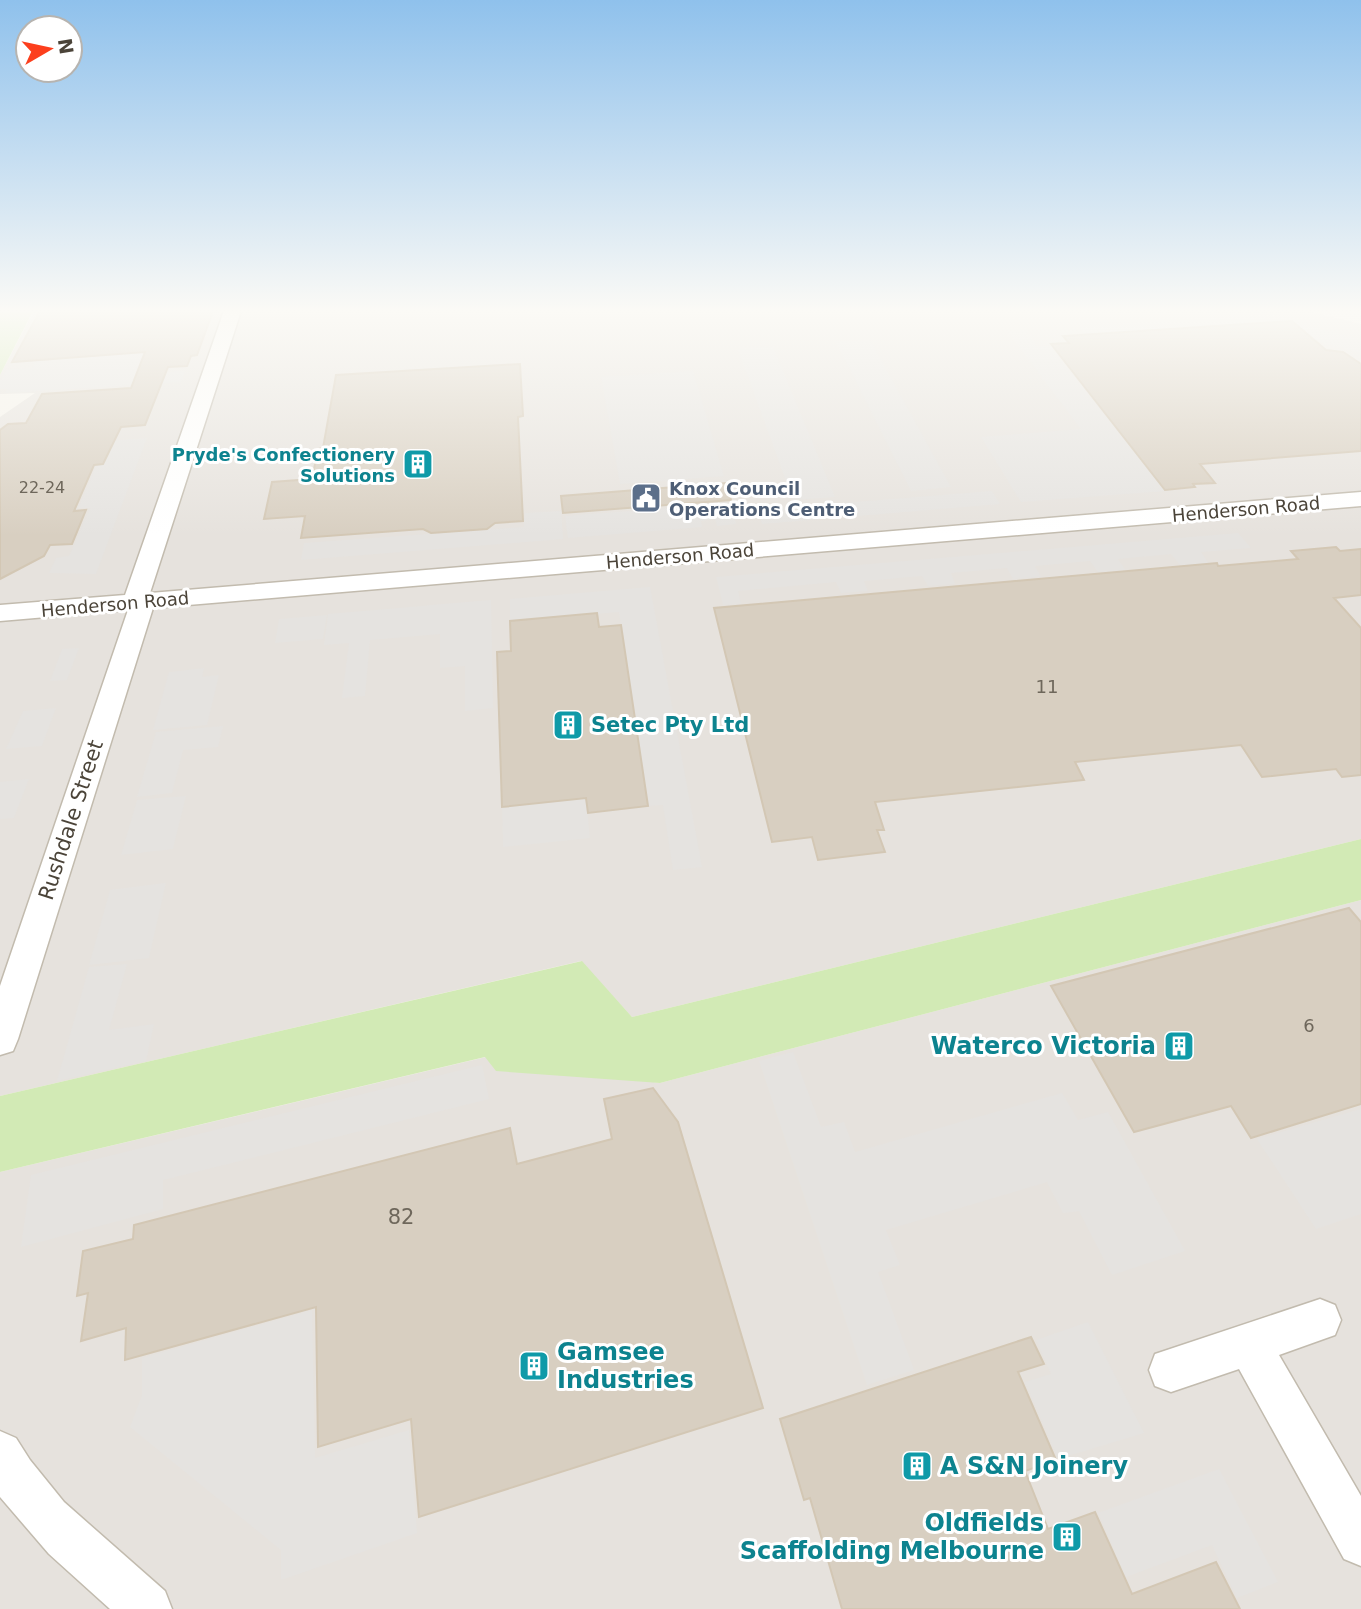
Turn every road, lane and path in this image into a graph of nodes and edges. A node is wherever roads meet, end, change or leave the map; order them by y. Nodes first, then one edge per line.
1 (208, 386) edge
2 (1361, 499) edge
3 (139, 602) junction
4 (0, 613) edge
5 (0, 1039) edge
6 (1320, 1320) dead end
7 (1249, 1345) junction
8 (1171, 1370) dead end
9 (0, 1454) edge
10 (1361, 1542) edge
11 (147, 1609) edge

1 - 3 street, Rushdale Street
2 - 3 street, Henderson Road
3 - 4 street, Henderson Road
3 - 5 street, Rushdale Street
6 - 7 street
7 - 8 street
7 - 10 street
9 - 11 street

